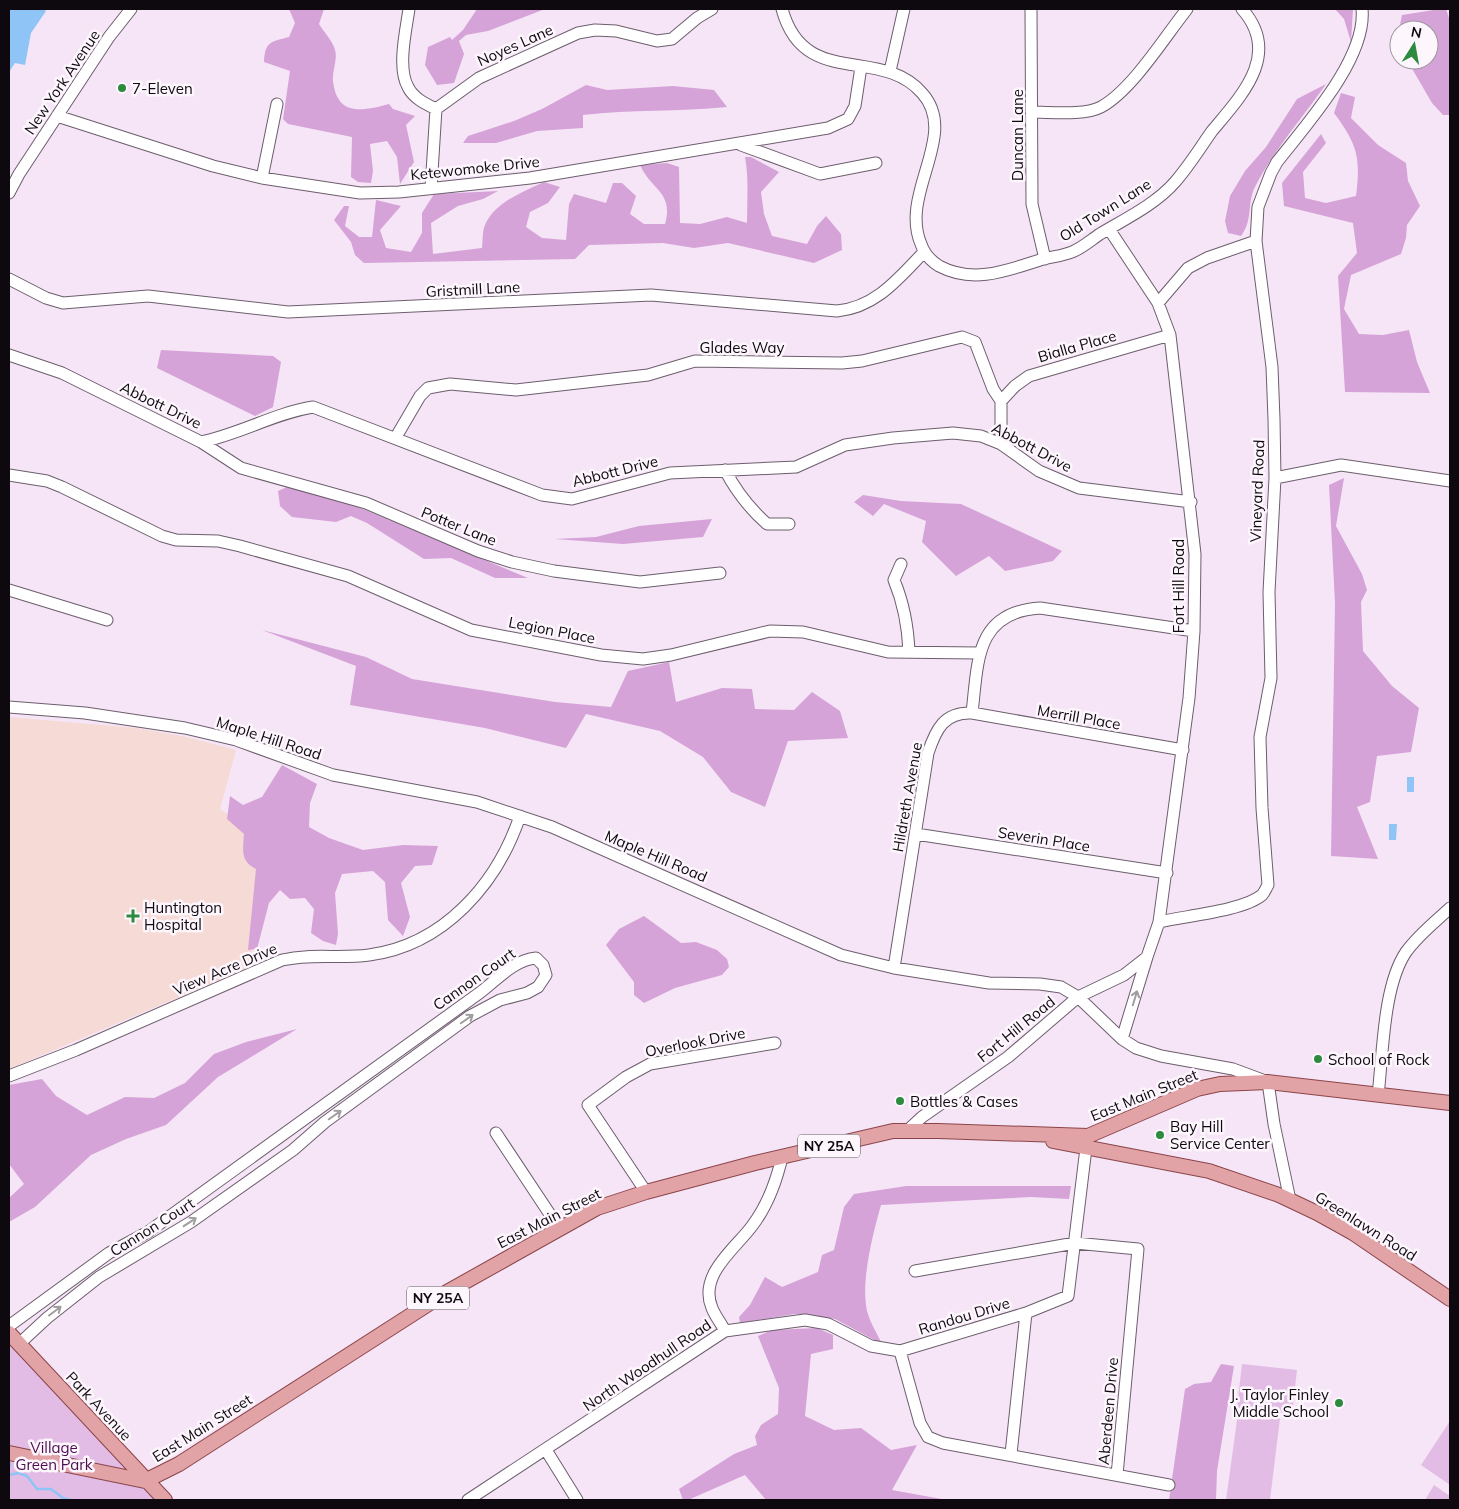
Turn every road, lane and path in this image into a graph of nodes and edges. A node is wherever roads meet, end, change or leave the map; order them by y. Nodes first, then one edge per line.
1 (131, 9) edge
2 (409, 9) edge
3 (712, 9) edge
4 (782, 9) edge
5 (904, 9) edge
6 (1031, 9) edge
7 (1187, 9) edge
8 (1242, 9) edge
9 (1362, 9) edge
10 (861, 67) junction
11 (890, 71) junction
12 (277, 104) dead end
13 (436, 109) junction
14 (1032, 112) junction
15 (57, 116) junction
16 (740, 144) junction
17 (876, 163) dead end
18 (19, 174) junction
19 (262, 178) junction
20 (9, 186) edge
21 (431, 188) junction
22 (9, 193) edge
23 (1109, 229) junction
24 (1256, 241) junction
25 (924, 252) junction
26 (1045, 259) junction
27 (9, 280) edge
28 (1158, 303) junction
29 (1170, 335) junction
30 (9, 355) edge
31 (1001, 401) junction
32 (396, 437) junction
33 (201, 442) junction
34 (1001, 444) junction
35 (725, 470) junction
36 (9, 475) edge
37 (1275, 478) junction
38 (1450, 480) edge
39 (1191, 502) junction
40 (789, 524) dead end
41 (901, 564) dead end
42 (720, 573) dead end
43 (9, 590) edge
44 (107, 620) dead end
45 (1194, 631) junction
46 (909, 652) junction
47 (979, 653) junction
48 (9, 707) edge
49 (972, 713) junction
50 (1182, 750) junction
51 (520, 816) junction
52 (916, 834) junction
53 (1167, 873) junction
54 (1450, 908) edge
55 (1159, 922) junction
56 (1147, 956) junction
57 (894, 968) junction
58 (1078, 997) junction
59 (431, 1028) junction
60 (1122, 1039) junction
61 (440, 1040) junction
62 (775, 1043) dead end
63 (9, 1076) edge
64 (1268, 1082) junction
65 (1378, 1095) junction
66 (1450, 1103) edge
67 (309, 1116) junction
68 (319, 1127) junction
69 (908, 1130) junction
70 (496, 1133) dead end
71 (1087, 1142) junction
72 (782, 1157) junction
73 (646, 1192) junction
74 (200, 1196) junction
75 (1290, 1200) junction
76 (210, 1208) junction
77 (559, 1228) junction
78 (131, 1242) junction
79 (1075, 1243) junction
80 (139, 1253) junction
81 (915, 1272) dead end
82 (69, 1283) junction
83 (78, 1293) junction
84 (1450, 1299) edge
85 (1026, 1313) junction
86 (9, 1326) edge
87 (725, 1331) junction
88 (9, 1333) edge
89 (19, 1344) junction
90 (900, 1351) junction
91 (546, 1450) junction
92 (9, 1453) edge
93 (1011, 1454) junction
94 (1117, 1475) junction
95 (145, 1481) junction
96 (1169, 1485) dead end
97 (165, 1500) edge
98 (468, 1500) edge
99 (577, 1500) edge

1 - 15 street, New York Avenue
2 - 13 street
3 - 13 street, Noyes Lane
4 - 10 street
5 - 11 street
6 - 14 street, Duncan Lane
7 - 14 street
8 - 23 street, Old Town Lane
9 - 24 street, Vineyard Road
10 - 11 street
10 - 16 street, Ketewomoke Drive
11 - 25 street
12 - 19 street
13 - 21 street
14 - 26 street, Duncan Lane
15 - 18 street, New York Avenue
15 - 19 street, Ketewomoke Drive
16 - 17 street
16 - 21 street, Ketewomoke Drive
18 - 20 street, New York Avenue
18 - 22 street, New York Avenue
19 - 21 street, Ketewomoke Drive
23 - 26 street, Old Town Lane
23 - 28 street, Fort Hill Road
24 - 28 street
24 - 37 street, Vineyard Road
25 - 26 street, Old Town Lane
25 - 27 street, Gristmill Lane
28 - 29 street, Fort Hill Road
29 - 31 street, Bialla Place
29 - 39 street, Fort Hill Road
30 - 33 street, Abbott Drive
31 - 32 street, Glades Way
31 - 34 street, Glades Way
32 - 33 street, Abbott Drive
32 - 35 street, Abbott Drive
33 - 42 street, Potter Lane
34 - 35 street, Abbott Drive
34 - 39 street, Abbott Drive
35 - 40 street
36 - 46 street, Legion Place
37 - 38 street
37 - 55 street, Vineyard Road
39 - 45 street, Fort Hill Road
41 - 46 street
43 - 44 street
45 - 47 street
45 - 50 street, Fort Hill Road
46 - 47 street, Legion Place
47 - 49 street
48 - 51 street, Maple Hill Road
49 - 50 street, Merrill Place
49 - 52 street, Hildreth Avenue
50 - 53 street, Fort Hill Road
51 - 57 street, Maple Hill Road
51 - 63 street, View Acre Drive
52 - 53 street, Severin Place
52 - 57 street, Hildreth Avenue
53 - 55 street, Fort Hill Road
54 - 65 street
55 - 56 street, Fort Hill Road
56 - 58 street, Fort Hill Road
60 -> 56 street, Fort Hill Road
57 - 58 street, Maple Hill Road
58 - 60 street, Maple Hill Road
58 - 69 street, Fort Hill Road
59 - 61 street
61 -> 59 street, Cannon Court
59 - 67 street, Cannon Court
60 - 64 street, Maple Hill Road
68 -> 61 street, Cannon Court
62 - 73 street, Overlook Drive
64 - 65 main road, East Main Street
64 - 71 main road, East Main Street
64 - 75 street
65 - 66 main road, East Main Street
67 - 68 street
67 - 74 street, Cannon Court
68 - 76 street, Cannon Court
69 - 71 main road, East Main Street / NY 25A
69 - 72 main road, East Main Street / NY 25A
70 - 77 street
71 - 75 main road, Greenlawn Road
71 - 79 street, Randou Drive
72 - 73 main road, East Main Street / NY 25A
72 - 87 street, North Woodhull Road
73 - 77 main road, East Main Street / NY 25A
74 - 76 street
74 - 78 street, Cannon Court
75 - 84 main road, Greenlawn Road
80 -> 76 street, Cannon Court
77 - 95 main road, East Main Street / NY 25A
78 - 80 street
78 - 82 street, Cannon Court
79 - 81 street
79 - 85 street, Randou Drive
79 - 94 street, Aberdeen Drive
80 - 83 street, Cannon Court
82 - 83 street
82 - 86 street, Cannon Court
89 -> 83 street, Cannon Court
85 - 90 street, Randou Drive
85 - 93 street
87 - 90 street, Randou Drive
87 - 91 street, North Woodhull Road
88 - 89 main road, Park Avenue
89 - 95 main road, Park Avenue
90 - 93 street, Aberdeen Drive
91 - 98 street, North Woodhull Road
91 - 99 street
92 - 95 main road
93 - 94 street, Aberdeen Drive
94 - 96 street
95 - 97 main road, Park Avenue

